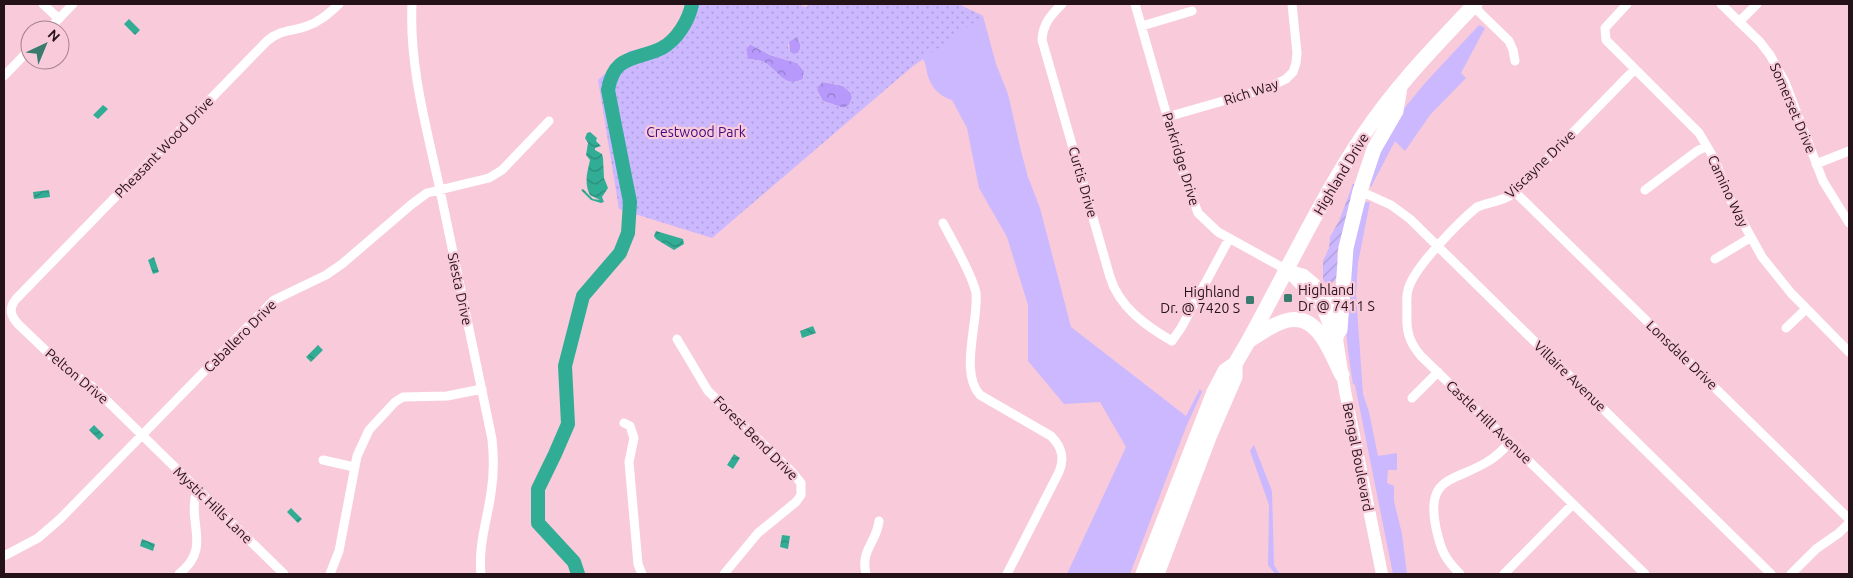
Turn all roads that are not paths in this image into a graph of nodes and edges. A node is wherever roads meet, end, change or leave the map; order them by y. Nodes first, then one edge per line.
1 (43, 4) edge
2 (73, 4) edge
3 (339, 4) edge
4 (412, 4) edge
5 (1062, 4) edge
6 (1135, 4) edge
7 (1292, 4) edge
8 (1627, 4) edge
9 (1720, 4) edge
10 (1757, 4) edge
11 (1474, 5) edge
12 (1192, 11) dead end
13 (59, 19) joint
14 (1740, 22) junction
15 (1142, 26) junction
16 (20, 59) edge
17 (1515, 61) dead end
18 (1634, 69) junction
19 (4, 76) edge
20 (1400, 86) junction
21 (1167, 117) junction
22 (548, 121) dead end
23 (1708, 146) junction
24 (1849, 151) edge
25 (1816, 164) junction
26 (440, 189) junction
27 (1360, 190) junction
28 (1645, 190) dead end
29 (1515, 192) junction
30 (943, 223) dead end
31 (1849, 223) edge
32 (1750, 238) junction
33 (1229, 239) junction
34 (1438, 247) junction
35 (1715, 259) dead end
36 (1287, 270) junction
37 (1806, 309) junction
38 (12, 316) joint
39 (1786, 328) dead end
40 (1338, 335) junction
41 (677, 339) dead end
42 (1249, 340) junction
43 (1849, 352) edge
44 (1235, 364) junction
45 (1438, 372) junction
46 (1342, 374) junction
47 (482, 389) junction
48 (1412, 398) dead end
49 (624, 423) dead end
50 (143, 435) junction
51 (1510, 442) junction
52 (323, 460) dead end
53 (354, 467) junction
54 (197, 490) junction
55 (1573, 504) junction
56 (1849, 519) edge
57 (879, 521) dead end
58 (1849, 523) edge
59 (4, 556) edge
60 (179, 574) edge
61 (284, 574) edge
62 (330, 574) edge
63 (482, 574) edge
64 (642, 574) edge
65 (724, 574) edge
66 (866, 574) edge
67 (1006, 574) edge
68 (1143, 574) edge
69 (1157, 574) edge
70 (1382, 574) edge
71 (1460, 574) edge
72 (1504, 574) edge
73 (1645, 574) edge
74 (1771, 574) edge
75 (1791, 574) edge

1 - 13 street
2 - 13 street
3 - 38 street, Pheasant Wood Drive
4 - 26 street, Siesta Drive
5 - 33 street, Curtis Drive
6 - 15 street, Parkridge Drive
7 - 21 street, Rich Way
8 - 18 street, Camino Way
9 - 14 street, Somerset Drive
10 - 14 street
11 - 17 street
11 - 20 main road, Highland Drive
12 - 15 street
14 - 25 street, Somerset Drive
15 - 21 street, Parkridge Drive
16 - 19 street
18 - 23 street, Camino Way
18 - 29 street, Viscayne Drive
20 - 27 main road
20 - 36 main road, Highland Drive
21 - 33 street, Parkridge Drive
22 - 26 street, Caballero Drive
23 - 28 street
23 - 32 street, Camino Way
24 - 25 street
25 - 31 street, Somerset Drive
26 - 47 street, Siesta Drive
26 - 50 street, Caballero Drive
27 - 34 street, Villaire Avenue
27 - 40 main road
29 - 34 street, Viscayne Drive
29 - 56 street, Lonsdale Drive
30 - 67 street
32 - 35 street
32 - 37 street, Camino Way
33 - 36 street, Parkridge Drive
34 - 45 street, Castle Hill Avenue
34 - 74 street, Villaire Avenue
36 - 40 main road, Bengal Boulevard
36 - 42 main road, Highland Drive
37 - 39 street
37 - 43 street, Camino Way
38 - 50 street, Pelton Drive
40 - 46 main road, Bengal Boulevard
41 - 65 street, Forest Bend Drive
42 - 44 main road, Highland Drive
42 - 46 main road
44 - 68 main road, Highland Drive
44 - 69 main road, Highland Drive
45 - 48 street
45 - 51 street, Castle Hill Avenue
46 - 70 main road, Bengal Boulevard
47 - 53 street
47 - 63 street, Siesta Drive
49 - 64 street
50 - 54 street, Mystic Hills Lane
50 - 59 street, Caballero Drive
51 - 55 street, Castle Hill Avenue
51 - 71 street
52 - 53 street
53 - 62 street
54 - 60 street
54 - 61 street, Mystic Hills Lane
55 - 72 street
55 - 73 street, Castle Hill Avenue
57 - 66 street
58 - 75 street

